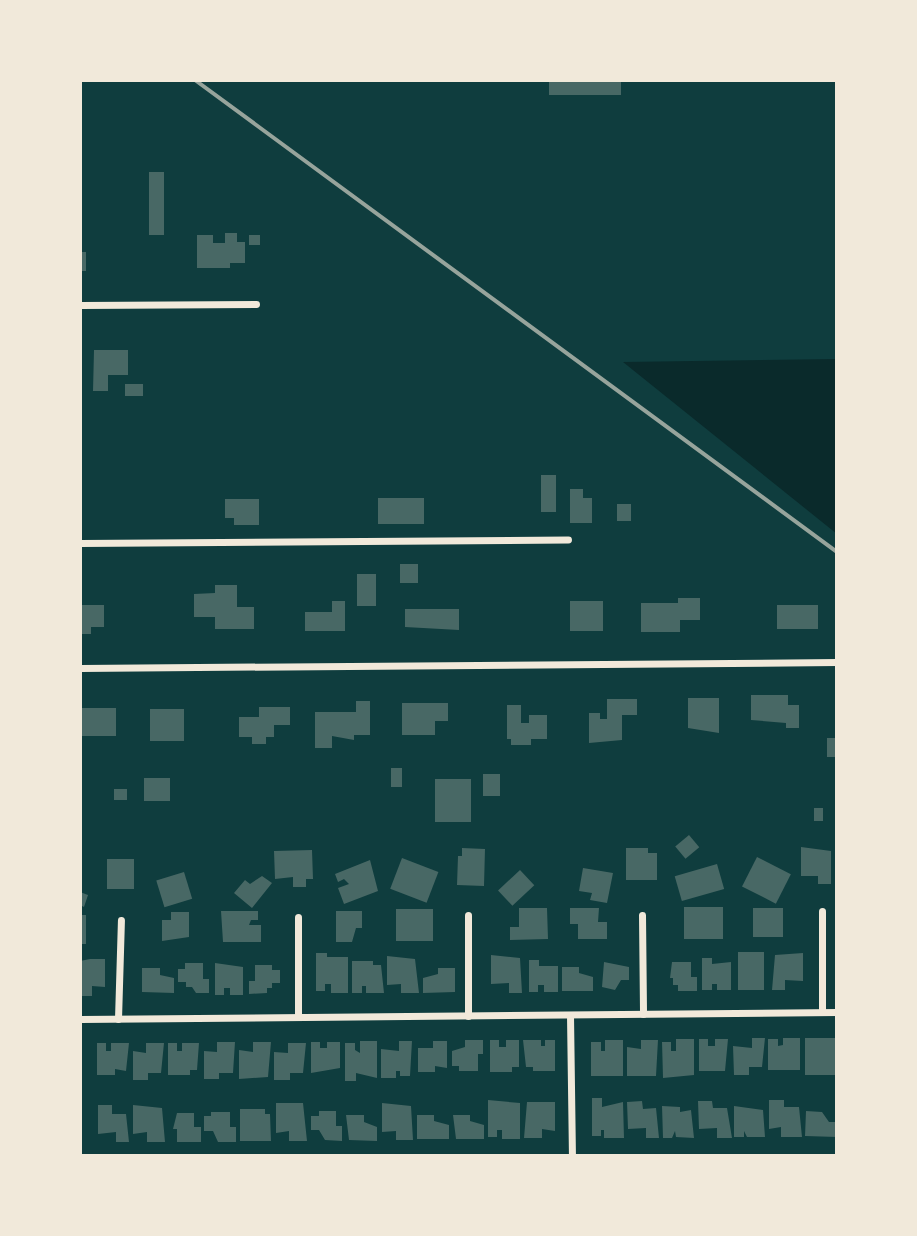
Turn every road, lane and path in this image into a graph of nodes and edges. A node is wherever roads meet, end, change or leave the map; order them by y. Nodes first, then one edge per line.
1 (256, 304) dead end
2 (80, 305) edge
3 (568, 540) dead end
4 (80, 543) edge
5 (837, 662) edge
6 (80, 668) edge
7 (822, 911) dead end
8 (468, 915) dead end
9 (642, 915) dead end
10 (298, 917) dead end
11 (121, 920) dead end
12 (822, 1012) junction
13 (837, 1012) edge
14 (643, 1014) junction
15 (570, 1015) junction
16 (468, 1016) junction
17 (298, 1017) junction
18 (80, 1019) edge
19 (118, 1019) junction
20 (572, 1156) edge

1 - 2 street
3 - 4 street
5 - 6 street
7 - 12 street
8 - 16 street
9 - 14 street
10 - 17 street
11 - 19 street
12 - 13 street
12 - 14 street
14 - 15 street
15 - 16 street
15 - 20 street
16 - 17 street
17 - 19 street
18 - 19 street

